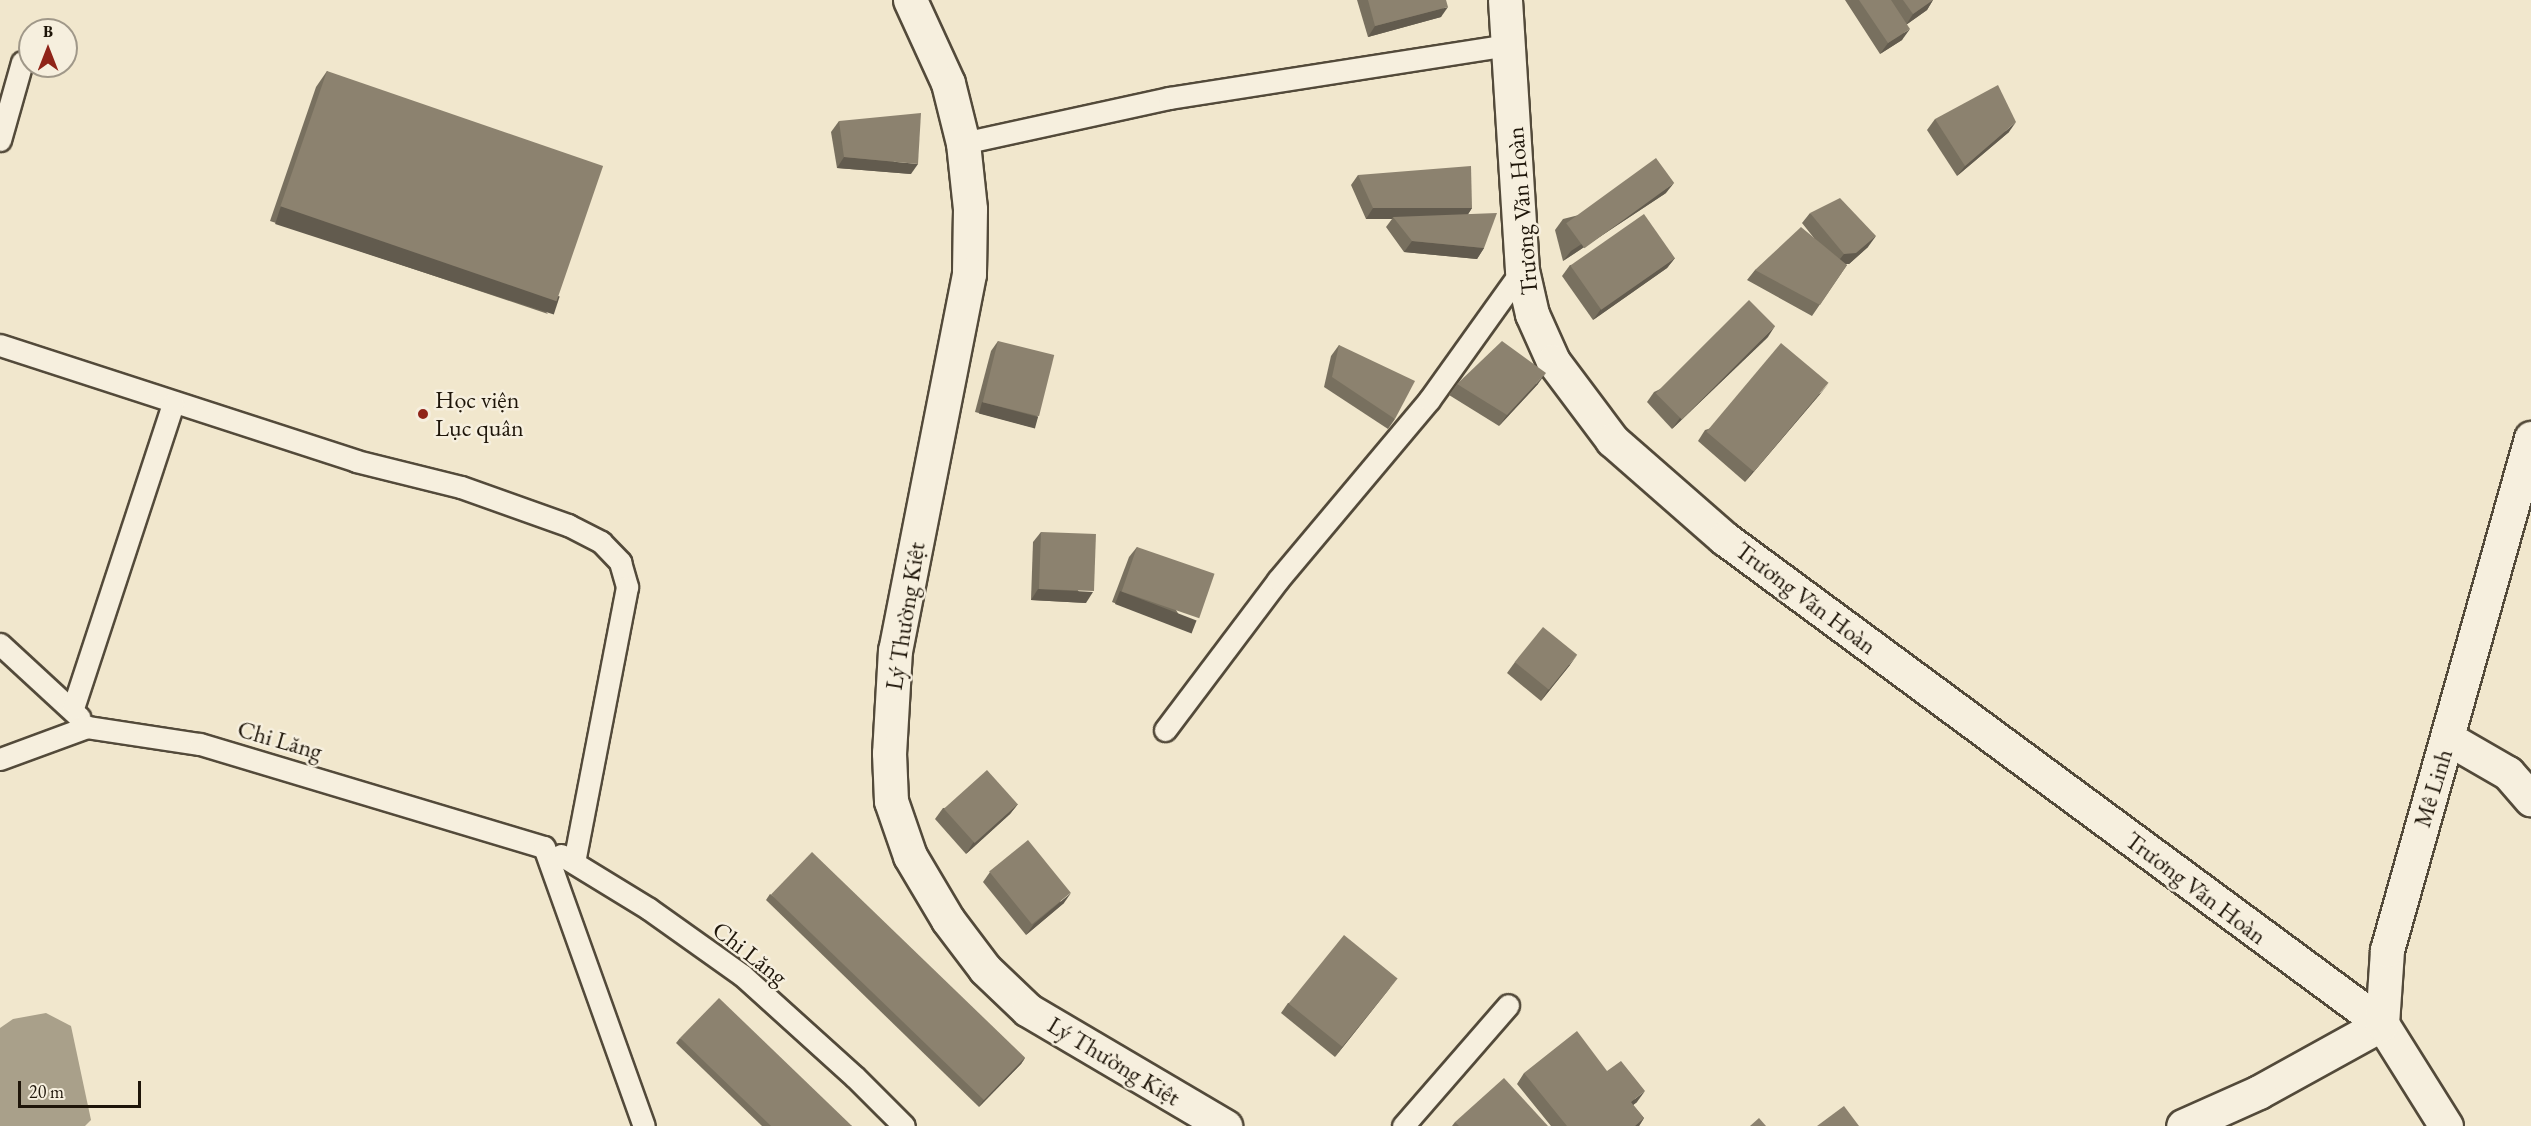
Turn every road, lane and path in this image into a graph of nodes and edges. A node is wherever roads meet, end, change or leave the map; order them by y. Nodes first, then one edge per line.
1 (910, 0) edge
2 (1505, 0) edge
3 (1508, 45) junction
4 (18, 76) edge
5 (0, 140) edge
6 (963, 143) junction
7 (1522, 270) junction
8 (0, 345) edge
9 (172, 404) junction
10 (2531, 438) edge
11 (0, 644) edge
12 (73, 708) junction
13 (87, 727) junction
14 (1165, 730) dead end
15 (2449, 739) junction
16 (0, 759) edge
17 (2531, 799) edge
18 (544, 847) junction
19 (574, 862) junction
20 (1508, 1005) dead end
21 (2382, 1024) junction
22 (644, 1126) edge
23 (904, 1126) edge
24 (1225, 1126) edge
25 (1403, 1126) edge
26 (2183, 1126) edge
27 (2446, 1126) edge

1 - 6 street, Lý Thường Kiệt
2 - 3 street, Trương Văn Hoàn
3 - 6 lane
3 - 7 street, Trương Văn Hoàn
4 - 5 lane
6 - 24 street, Lý Thường Kiệt
7 - 14 lane
7 - 21 street, Trương Văn Hoàn
8 - 9 lane
9 - 12 lane
9 - 19 lane
10 - 15 street, Mê Linh
11 - 12 lane
12 - 13 lane
13 - 16 lane, Chi Lăng
13 - 18 lane, Chi Lăng
15 - 17 street
15 - 21 street, Mê Linh
18 - 19 lane, Chi Lăng
18 - 22 lane
19 - 23 lane, Chi Lăng
20 - 25 lane
21 - 26 street
21 - 27 street

